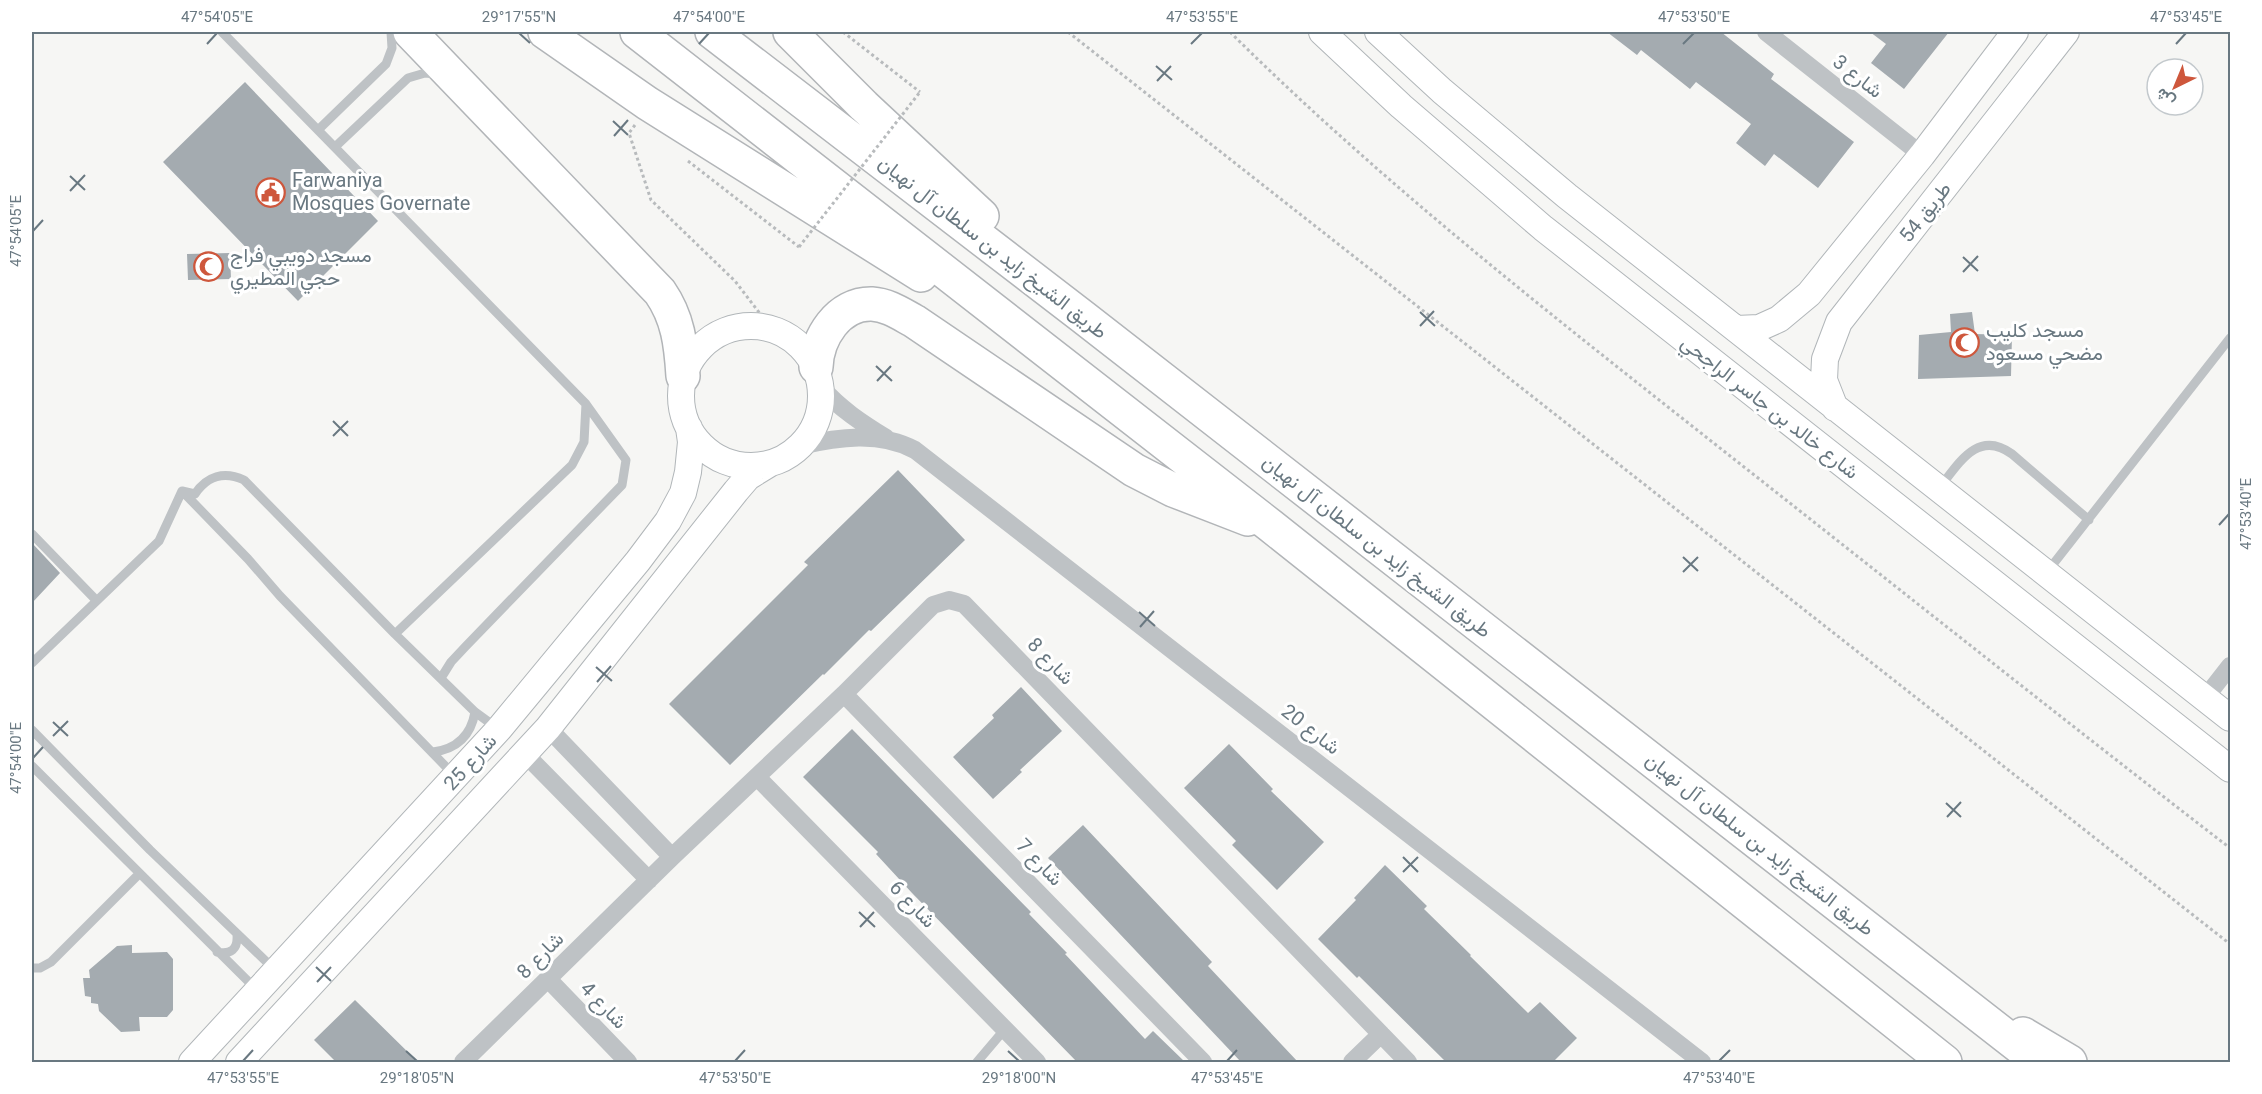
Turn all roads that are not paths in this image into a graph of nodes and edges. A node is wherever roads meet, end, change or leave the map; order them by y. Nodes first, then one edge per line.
1 (222, 32) edge
2 (391, 32) edge
3 (410, 32) edge
4 (545, 32) edge
5 (637, 32) edge
6 (712, 32) edge
7 (790, 32) edge
8 (1322, 32) edge
9 (1378, 32) edge
10 (1766, 32) edge
11 (2015, 32) edge
12 (2066, 32) edge
13 (461, 85) junction
14 (1442, 91) junction
15 (1401, 106) junction
16 (318, 130) junction
17 (335, 147) junction
18 (1922, 155) junction
19 (1826, 274) junction
20 (1856, 301) junction
21 (1083, 317) junction
22 (1736, 329) junction
23 (2230, 338) edge
24 (1054, 355) junction
25 (683, 376) junction
26 (818, 377) junction
27 (586, 404) junction
28 (1835, 408) junction
29 (689, 428) junction
30 (888, 439) junction
31 (800, 446) junction
32 (769, 464) junction
33 (1939, 489) junction
34 (182, 491) junction
35 (2088, 520) junction
36 (1271, 526) junction
37 (32, 534) edge
38 (2046, 574) junction
39 (96, 600) junction
40 (2095, 612) junction
41 (395, 634) junction
42 (2070, 641) junction
43 (2135, 644) junction
44 (32, 663) edge
45 (2230, 666) edge
46 (2111, 674) junction
47 (441, 678) junction
48 (844, 694) junction
49 (2205, 698) junction
50 (475, 712) junction
51 (2230, 718) edge
52 (548, 728) junction
53 (499, 729) junction
54 (32, 730) edge
55 (433, 752) junction
56 (525, 754) junction
57 (32, 766) edge
58 (2230, 769) edge
59 (456, 777) junction
60 (757, 777) junction
61 (672, 857) junction
62 (139, 874) junction
63 (649, 880) junction
64 (237, 935) junction
65 (217, 952) junction
66 (32, 968) edge
67 (277, 972) junction
68 (548, 979) junction
69 (1933, 979) junction
70 (258, 991) junction
71 (1005, 1029) junction
72 (1381, 1035) junction
73 (192, 1062) edge
74 (239, 1062) edge
75 (463, 1062) edge
76 (628, 1062) edge
77 (977, 1062) edge
78 (1037, 1062) edge
79 (1203, 1062) edge
80 (1352, 1062) edge
81 (1408, 1062) edge
82 (1702, 1062) edge
83 (1946, 1062) edge
84 (2039, 1062) edge
85 (2070, 1062) edge

1 - 16 lane
2 - 16 lane
3 - 13 highway
4 - 24 highway
5 - 24 highway
6 - 21 highway, طريق الشيخ زايد بن سلطان آل نهيان
7 - 21 highway
8 - 15 street, شارع خالد بن جاسر الراجحي
9 - 14 street, شارع خالد بن جاسر الراجحي
10 - 18 street, شارع 3
11 - 18 street, طريق 54
12 - 20 street, طريق 54
13 - 17 lane
13 - 25 highway
14 - 15 street
14 - 22 street, شارع خالد بن جاسر الراجحي
15 - 42 street, شارع خالد بن جاسر الراجحي
16 - 17 lane
17 - 27 lane
18 - 19 street, طريق 54
19 - 20 street
19 - 22 street, طريق 54
20 - 28 street, طريق 54
21 - 69 highway, طريق الشيخ زايد بن سلطان آل نهيان
22 - 28 street, شارع خالد بن جاسر الراجحي
23 - 35 lane
24 - 36 highway
25 - 26 street
25 - 29 street
26 - 30 street, شارع 20
26 - 31 street
26 - 36 highway
27 - 41 lane
27 - 47 lane
28 - 33 street, شارع خالد بن جاسر الراجحي
29 - 32 street
29 - 53 street, شارع 25
30 - 31 street, شارع 20
30 - 82 street, شارع 20
31 - 32 street
32 - 52 street, شارع 25
33 - 35 lane
33 - 38 street, شارع خالد بن جاسر الراجحي
34 - 39 lane
34 - 41 lane
34 - 55 lane
35 - 38 lane
36 - 83 highway
37 - 39 lane
38 - 40 street, شارع خالد بن جاسر الراجحي
39 - 44 lane
40 - 42 street
40 - 43 street, شارع خالد بن جاسر الراجحي
41 - 47 lane
42 - 46 street, شارع خالد بن جاسر الراجحي
43 - 46 street
43 - 49 street, شارع خالد بن جاسر الراجحي
45 - 49 street
46 - 58 street, شارع خالد بن جاسر الراجحي
47 - 50 lane
48 - 60 street, شارع 8
48 - 72 street, شارع 8
48 - 79 street, شارع 7
49 - 51 street, شارع خالد بن جاسر الراجحي
50 - 53 lane
50 - 55 lane
52 - 56 street, شارع 25
52 - 61 street
53 - 59 street, شارع 25
54 - 64 lane
55 - 59 lane
56 - 63 street
56 - 74 street, شارع 25
57 - 62 lane
59 - 67 street, شارع 25
60 - 61 street, شارع 8
60 - 71 street, شارع 6
61 - 63 street, شارع 8
62 - 65 lane
62 - 66 lane
63 - 68 street, شارع 8
64 - 65 lane
64 - 67 lane
65 - 70 lane
67 - 70 street, شارع 25
68 - 75 street, شارع 8
68 - 76 street, شارع 4
69 - 84 highway, طريق الشيخ زايد بن سلطان آل نهيان
69 - 85 highway
70 - 73 street, شارع 25
71 - 77 lane
71 - 78 street, شارع 6
72 - 80 street
72 - 81 street, شارع 8

